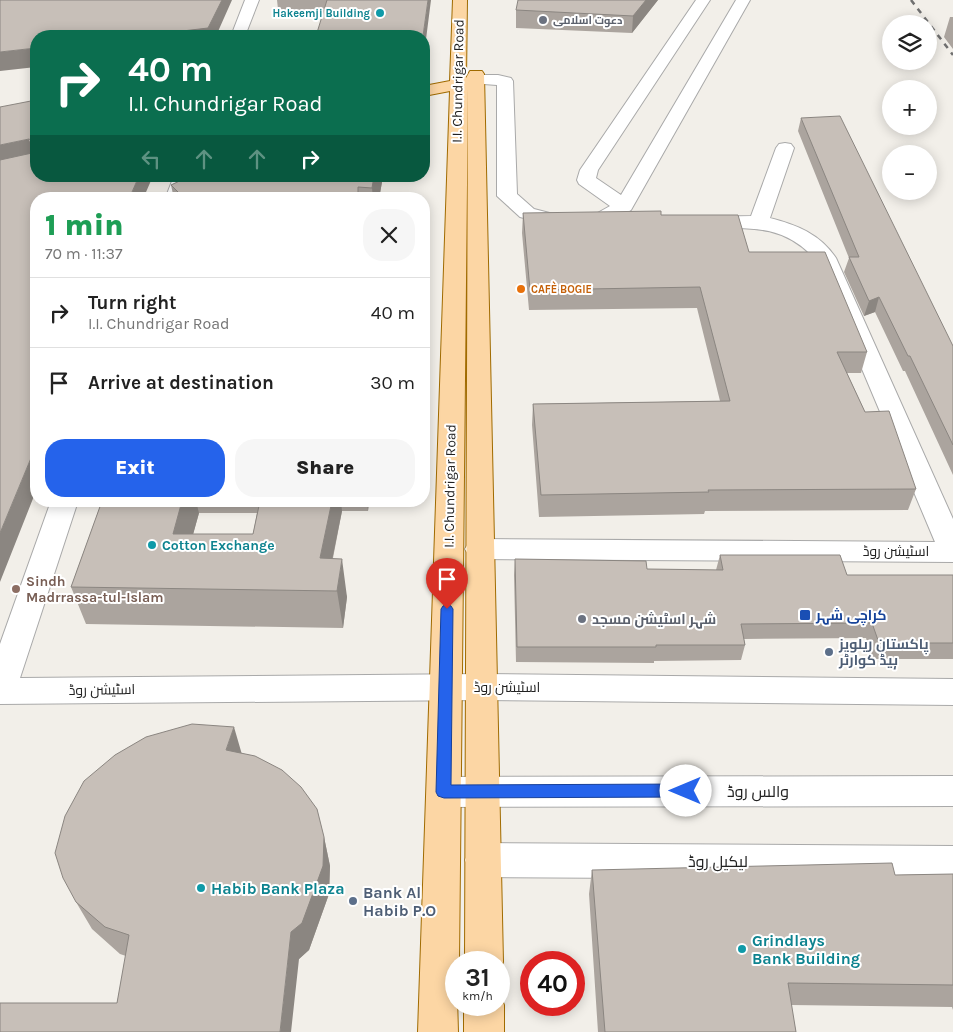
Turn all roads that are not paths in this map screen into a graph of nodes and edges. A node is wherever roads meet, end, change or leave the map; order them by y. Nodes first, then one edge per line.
1 (252, 0) edge
2 (460, 0) edge
3 (476, 0) edge
4 (704, 0) edge
5 (742, 0) edge
6 (240, 30) edge
7 (467, 82) junction
8 (430, 89) edge
9 (785, 148) dead end
10 (628, 215) junction
11 (759, 222) junction
12 (680, 223) edge
13 (64, 507) edge
14 (479, 549) junction
15 (953, 551) edge
16 (446, 687) junction
17 (481, 687) junction
18 (0, 690) edge
19 (953, 692) edge
20 (481, 791) junction
21 (444, 792) junction
22 (953, 792) edge
23 (483, 860) junction
24 (953, 863) edge
25 (484, 951) edge
26 (484, 1016) edge
27 (438, 1032) edge
28 (484, 1032) edge

1 - 6 street
2 - 7 main road, I.I. Chundrigar Road
3 - 7 main road, I.I. Chundrigar Road
4 - 10 street
5 - 10 street
7 - 8 main road
7 - 10 street
7 - 14 main road, I.I. Chundrigar Road
7 - 16 main road, I.I. Chundrigar Road
9 - 11 street
11 - 12 street
11 - 15 street
13 - 18 street
14 - 15 street, اسٹیشن روڈ
14 - 17 main road, I.I. Chundrigar Road
16 - 17 street, اسٹیشن روڈ
16 - 18 street, اسٹیشن روڈ
16 - 21 main road, I.I. Chundrigar Road
17 - 19 street, اسٹیشن روڈ
17 - 20 main road, I.I. Chundrigar Road
20 - 21 street, والس روڈ
20 - 22 street, والس روڈ
20 - 23 main road, I.I. Chundrigar Road
21 - 27 main road, I.I. Chundrigar Road
23 - 24 street, لیکیل روڈ
23 - 25 main road, I.I. Chundrigar Road
26 - 28 main road

